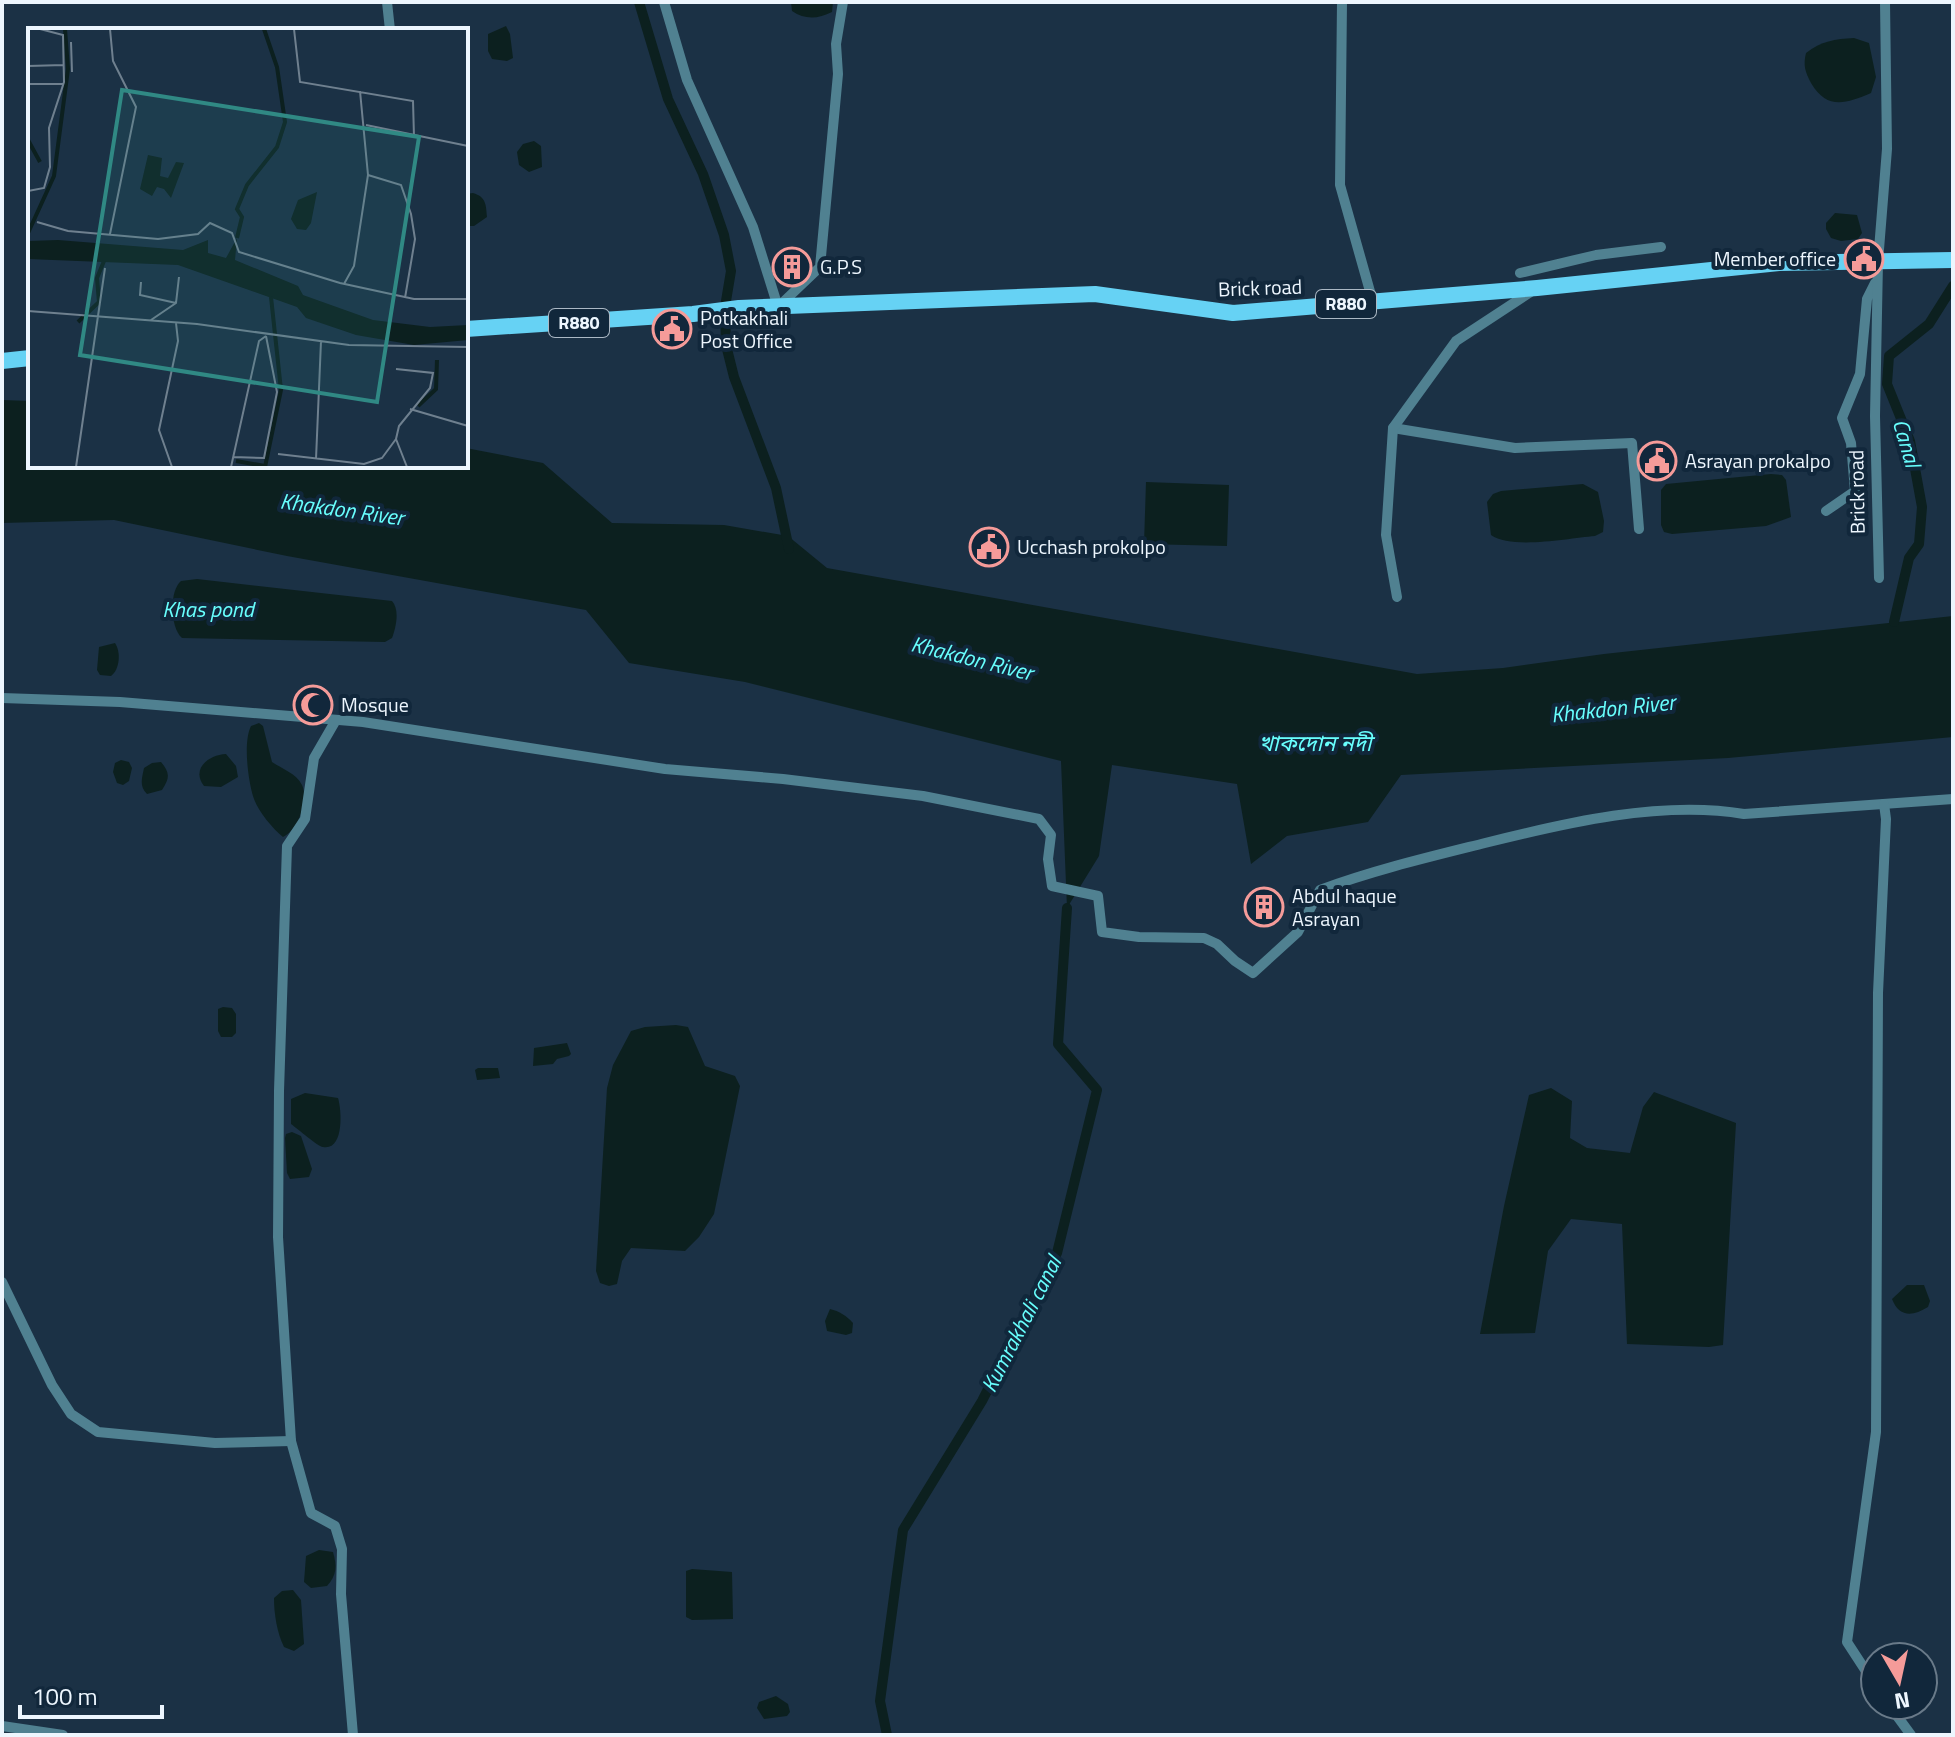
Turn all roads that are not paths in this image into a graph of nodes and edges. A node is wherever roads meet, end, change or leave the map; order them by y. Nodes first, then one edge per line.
1 (387, 2) edge
2 (664, 2) edge
3 (843, 2) edge
4 (1342, 2) edge
5 (1885, 2) edge
6 (390, 28) edge
7 (1661, 247) dead end
8 (1953, 260) edge
9 (1550, 266) junction
10 (1878, 270) junction
11 (1520, 273) dead end
12 (1545, 287) junction
13 (1373, 302) junction
14 (778, 307) junction
15 (468, 329) edge
16 (28, 358) edge
17 (2, 361) edge
18 (1393, 428) junction
19 (1826, 511) dead end
20 (1639, 529) dead end
21 (1879, 578) dead end
22 (1397, 597) dead end
23 (2, 698) edge
24 (336, 720) junction
25 (1953, 799) edge
26 (1884, 804) junction
27 (2, 1282) edge
28 (291, 1441) junction
29 (1859, 1660) edge
30 (2, 1726) edge
31 (37, 1733) edge
32 (63, 1735) edge
33 (353, 1735) edge

1 - 6 street
2 - 14 street
3 - 14 street
4 - 13 street
5 - 10 street, Brick road
7 - 9 street
8 - 10 main road, Brick road / R880
9 - 11 street
9 - 12 street
10 - 12 main road, Brick road / R880
10 - 19 street
10 - 21 street, Brick road
12 - 13 main road, Brick road / R880
12 - 18 street
13 - 14 main road, Brick road / R880
14 - 15 main road, Brick road / R880
16 - 17 main road
18 - 20 street
18 - 22 street
23 - 24 street
24 - 26 street
24 - 28 street
25 - 26 street
26 - 29 street
27 - 28 street
28 - 33 street
30 - 31 street
31 - 32 street

